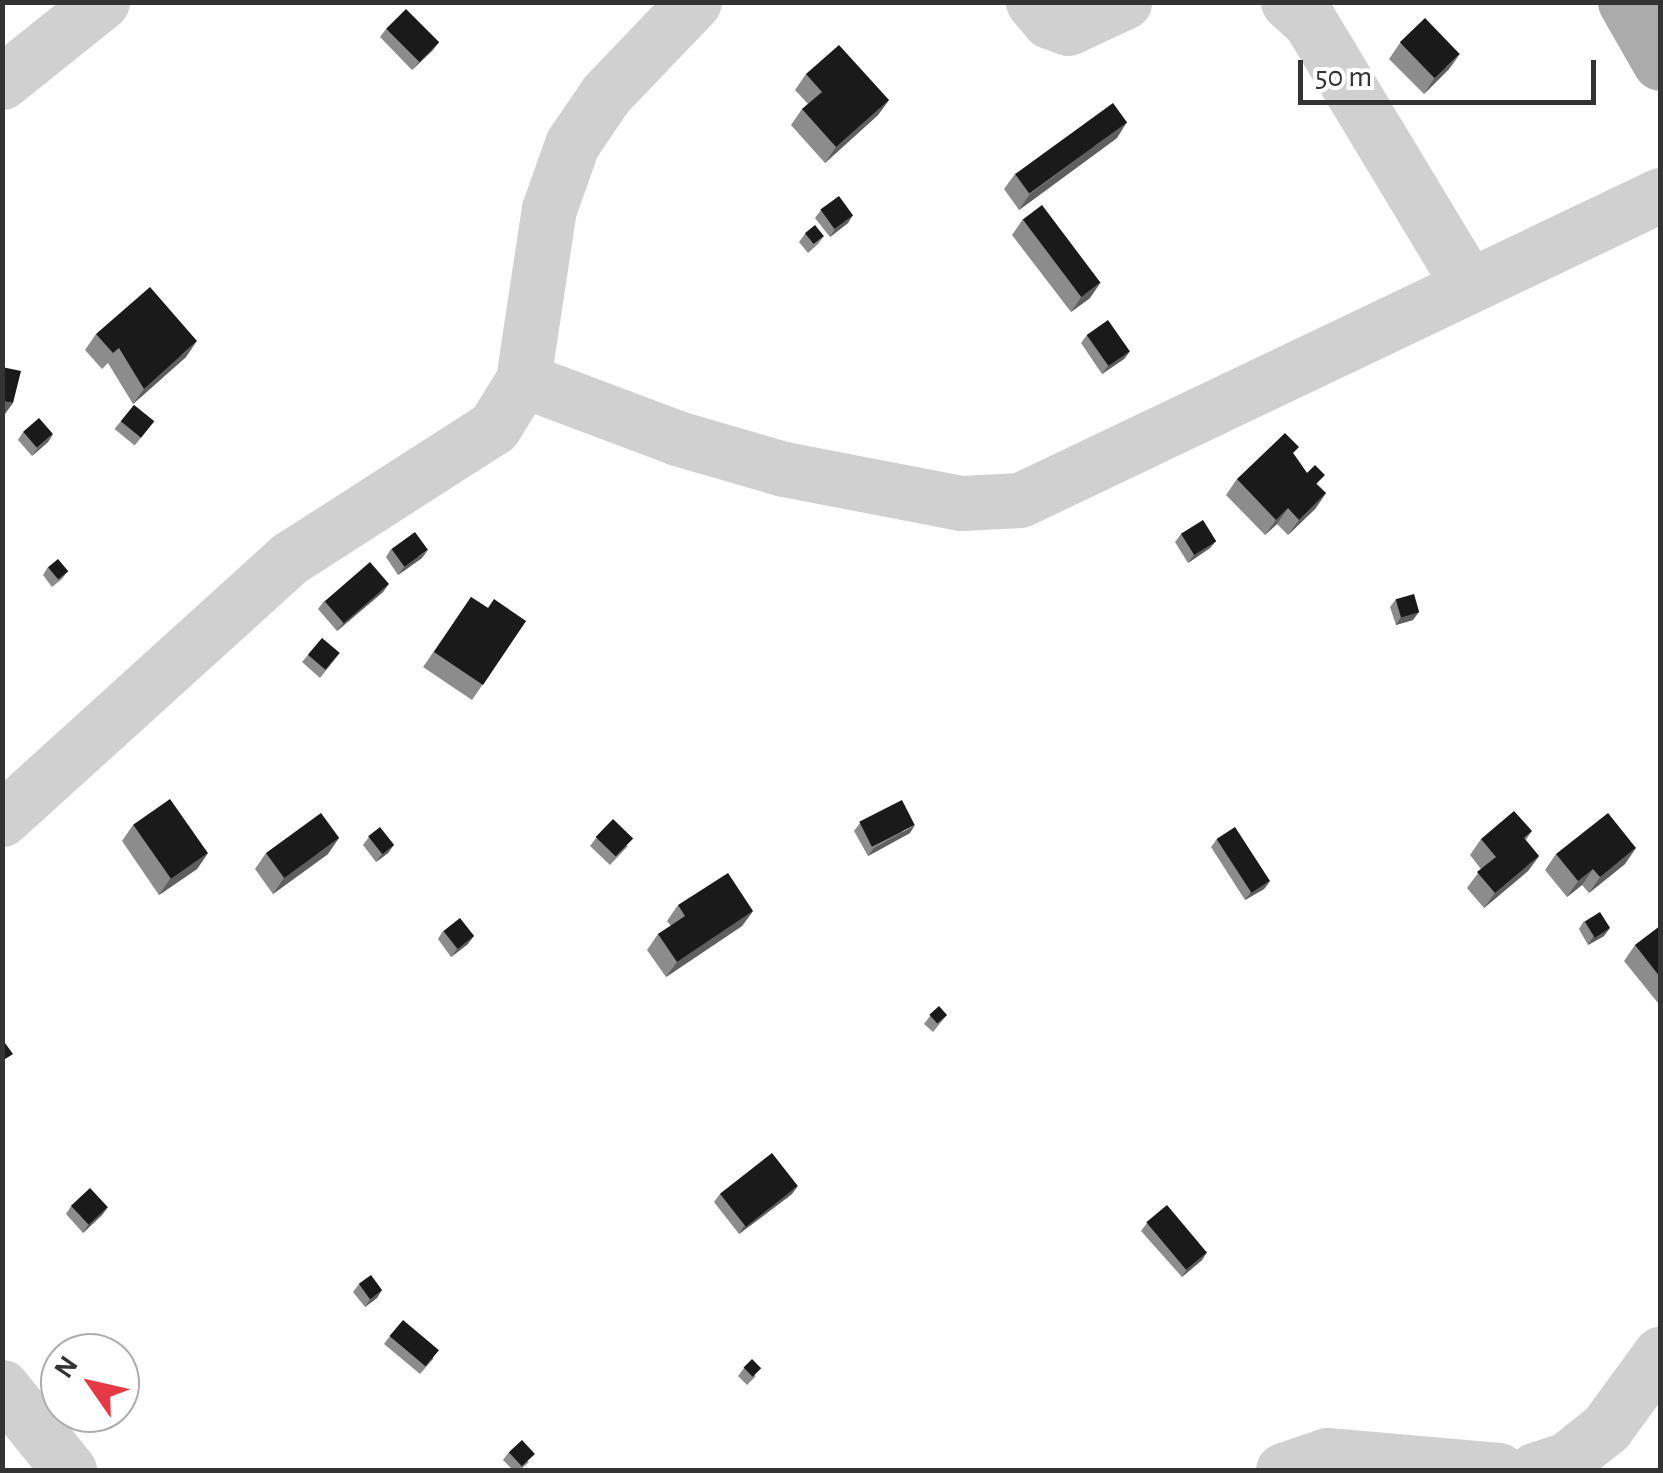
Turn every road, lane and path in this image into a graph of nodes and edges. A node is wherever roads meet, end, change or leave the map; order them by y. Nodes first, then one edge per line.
1 (102, 2) edge
2 (694, 2) edge
3 (1032, 2) edge
4 (1124, 2) edge
5 (1288, 2) edge
6 (1625, 2) edge
7 (1660, 64) edge
8 (2, 82) edge
9 (1660, 195) edge
10 (1468, 284) junction
11 (523, 380) junction
12 (2, 819) edge
13 (1660, 1354) edge
14 (2, 1387) edge
15 (1464, 1468) edge
16 (69, 1470) edge
17 (1282, 1470) edge
18 (1534, 1470) edge

1 - 8 street
2 - 11 street
3 - 4 street
5 - 10 street
6 - 7 main road
9 - 10 street
10 - 11 street
11 - 12 street
13 - 18 street
14 - 16 street
15 - 17 street

